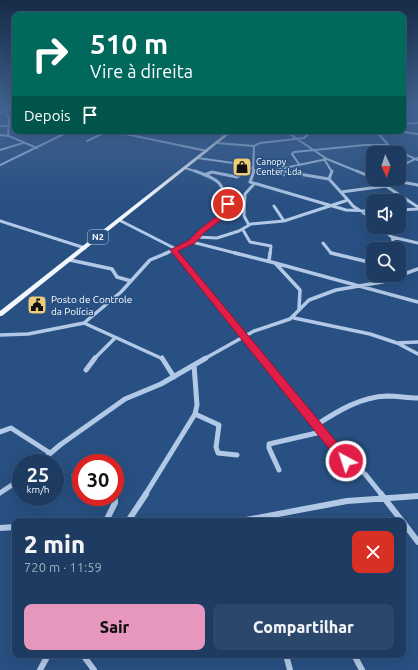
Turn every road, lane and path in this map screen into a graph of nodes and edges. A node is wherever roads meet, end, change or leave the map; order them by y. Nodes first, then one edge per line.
1 (17, 140) edge
2 (52, 140) edge
3 (156, 140) edge
4 (219, 140) edge
5 (295, 140) edge
6 (298, 140) edge
7 (383, 140) edge
8 (23, 143) junction
9 (216, 143) junction
10 (387, 145) junction
11 (254, 146) junction
12 (37, 148) junction
13 (0, 150) edge
14 (314, 150) junction
15 (207, 151) junction
16 (198, 158) junction
17 (326, 159) junction
18 (418, 159) edge
19 (299, 164) junction
20 (406, 164) edge
21 (0, 165) edge
22 (185, 168) junction
23 (253, 169) junction
24 (273, 170) junction
25 (366, 174) edge
26 (204, 175) junction
27 (226, 175) junction
28 (329, 179) junction
29 (216, 180) junction
30 (406, 183) edge
31 (254, 184) junction
32 (418, 185) edge
33 (387, 186) joint
34 (341, 192) junction
35 (348, 200) junction
36 (332, 205) junction
37 (274, 206) dead end
38 (418, 208) edge
39 (406, 209) edge
40 (362, 212) junction
41 (366, 212) edge
42 (366, 215) edge
43 (0, 220) edge
44 (119, 220) junction
45 (284, 221) junction
46 (249, 225) junction
47 (243, 230) junction
48 (388, 234) edge
49 (196, 238) junction
50 (392, 238) junction
51 (192, 242) junction
52 (393, 242) edge
53 (323, 243) dead end
54 (418, 243) edge
55 (85, 248) junction
56 (175, 250) junction
57 (70, 260) junction
58 (269, 261) junction
59 (366, 261) edge
60 (275, 263) junction
61 (418, 269) edge
62 (406, 272) edge
63 (131, 281) junction
64 (371, 282) edge
65 (358, 286) junction
66 (418, 302) edge
67 (299, 309) junction
68 (0, 314) edge
69 (294, 318) junction
70 (84, 324) junction
71 (0, 335) edge
72 (243, 336) junction
73 (115, 338) junction
74 (418, 342) edge
75 (397, 343) junction
76 (418, 354) edge
77 (194, 365) junction
78 (86, 370) dead end
79 (174, 377) junction
80 (418, 398) edge
81 (195, 414) junction
82 (316, 425) junction
83 (0, 432) edge
84 (321, 432) junction
85 (50, 453) joint
86 (237, 455) dead end
87 (279, 470) dead end
88 (12, 484) edge
89 (0, 493) edge
90 (418, 496) edge
91 (384, 498) junction
92 (113, 506) edge
93 (107, 518) edge
94 (130, 518) edge
95 (261, 518) edge
96 (399, 518) edge
97 (406, 527) edge
98 (0, 528) edge
99 (12, 528) edge
100 (418, 542) edge
101 (46, 658) edge
102 (85, 658) edge
103 (287, 658) edge
104 (356, 658) edge
105 (40, 670) edge
106 (94, 670) edge
107 (290, 670) edge
108 (362, 670) edge

1 - 8 street
2 - 12 street
3 - 15 street
4 - 9 main road, N2
5 - 11 street
6 - 14 street
7 - 10 street
8 - 12 street
8 - 13 street
9 - 11 street
9 - 15 main road, N2
10 - 14 street
10 - 18 street
11 - 23 street
12 - 21 street
14 - 17 street
14 - 19 street
15 - 16 main road, N2
16 - 22 main road, N2
16 - 23 street
17 - 19 street
17 - 25 street
17 - 28 street
18 - 20 street
19 - 24 street
22 - 26 street
22 - 44 main road, N2
23 - 24 street
23 - 27 street
23 - 31 street
24 - 28 street
26 - 27 street
26 - 29 street
27 - 29 street
28 - 34 street
29 - 49 street
30 - 32 street
31 - 36 street
31 - 46 street
33 - 34 street
33 - 38 street
34 - 35 street
35 - 36 street
35 - 40 street
36 - 40 street
36 - 45 street
37 - 45 street
38 - 39 street
40 - 41 street
40 - 42 street
43 - 55 street
44 - 55 main road, N2
44 - 56 street
45 - 46 street
46 - 47 street
47 - 49 street
47 - 58 street
48 - 50 street
49 - 51 street
50 - 52 street
50 - 54 street
51 - 56 street
51 - 58 street
53 - 59 street
55 - 57 main road, N2
56 - 63 street
56 - 72 street
57 - 63 street
57 - 68 main road, N2
58 - 60 street
60 - 65 street
60 - 67 street
61 - 62 street
63 - 70 street
64 - 65 street
65 - 66 street
65 - 67 street
67 - 69 street
69 - 72 street
69 - 75 street
70 - 71 street
70 - 73 street
72 - 77 street
72 - 82 street
73 - 78 street
73 - 79 street
74 - 75 street
75 - 76 street
77 - 79 street
77 - 81 street
79 - 85 street
80 - 82 street
81 - 86 street
81 - 94 street
82 - 84 street
83 - 85 street
84 - 87 street
84 - 91 street
88 - 89 street
90 - 91 street
91 - 95 street
91 - 96 street
92 - 93 street
97 - 100 street
98 - 99 street
101 - 105 street
102 - 106 street
103 - 107 street
104 - 108 street

